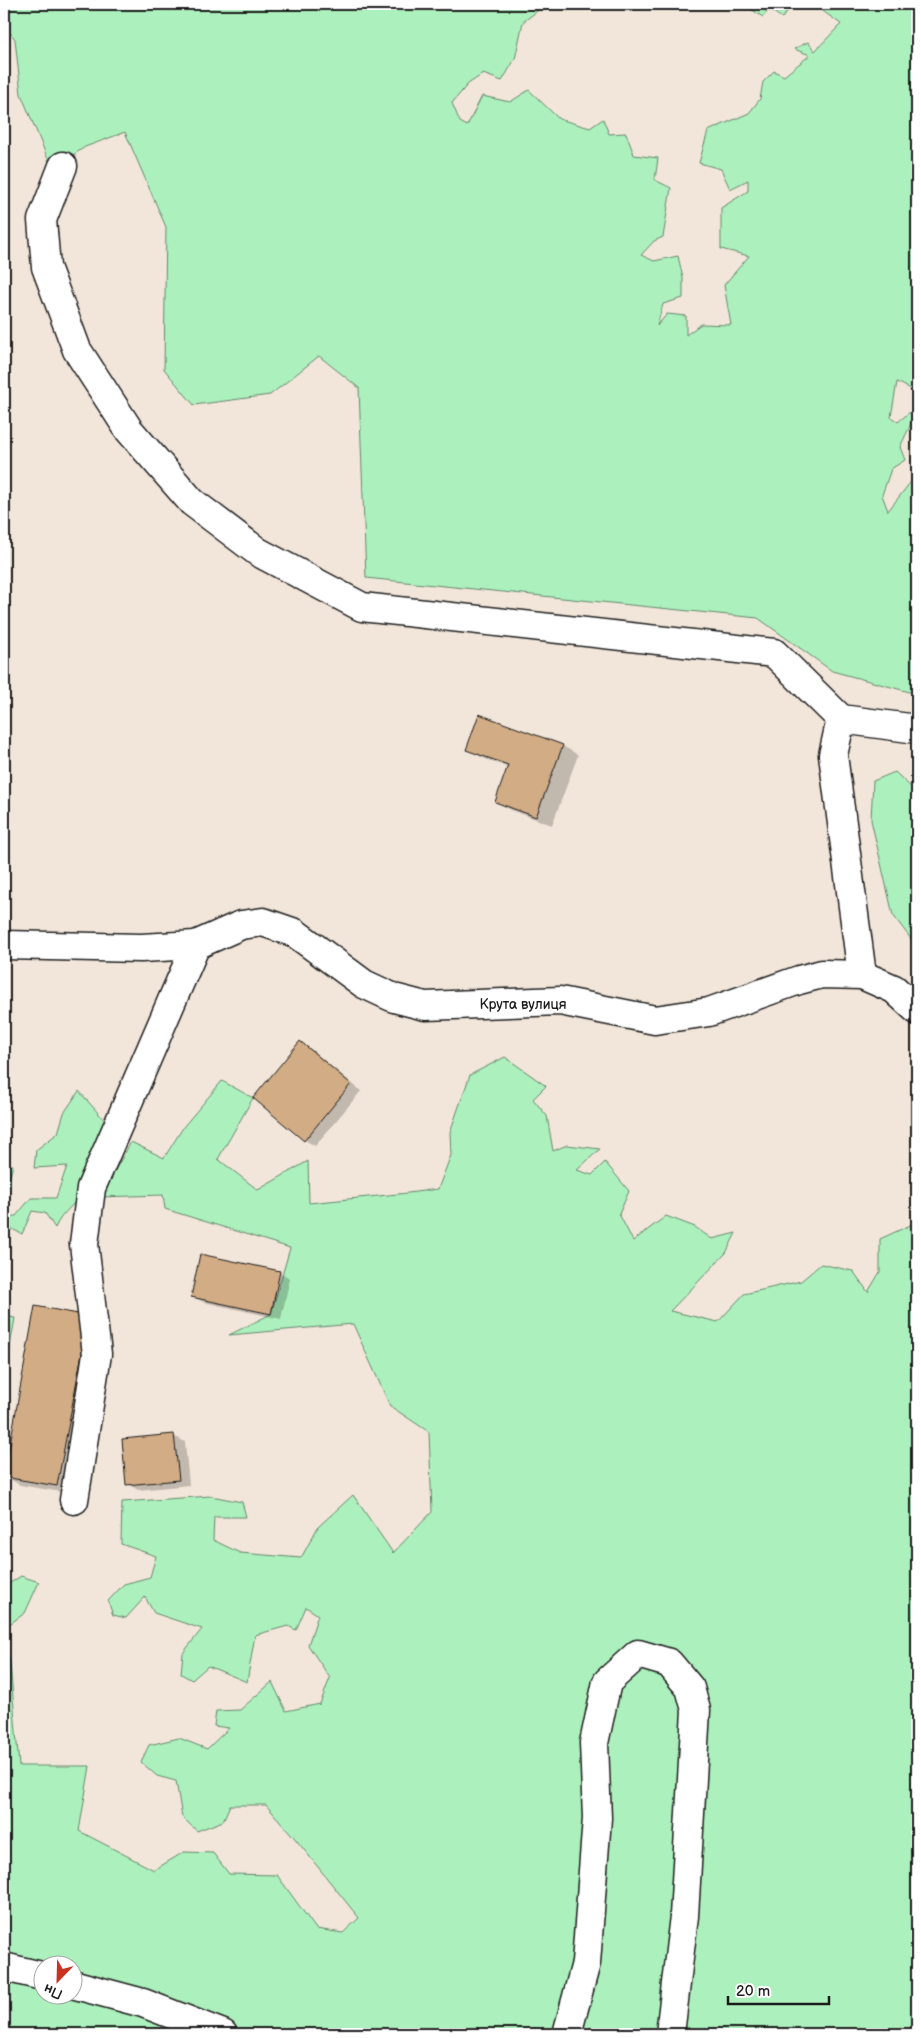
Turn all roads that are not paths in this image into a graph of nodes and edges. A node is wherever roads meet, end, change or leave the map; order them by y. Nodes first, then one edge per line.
1 (63, 166) dead end
2 (841, 720) junction
3 (917, 729) edge
4 (4, 945) edge
5 (196, 945) junction
6 (862, 974) junction
7 (917, 1010) edge
8 (74, 1500) dead end
9 (4, 1967) edge
10 (32, 1974) edge
11 (82, 1987) edge
12 (223, 2034) edge
13 (567, 2034) edge
14 (670, 2034) edge

1 - 2 street
2 - 3 street
2 - 6 street
4 - 5 street
5 - 6 street, Крута вулиця
5 - 8 street
6 - 7 street, Крута вулиця
9 - 10 street
11 - 12 street
13 - 14 street

